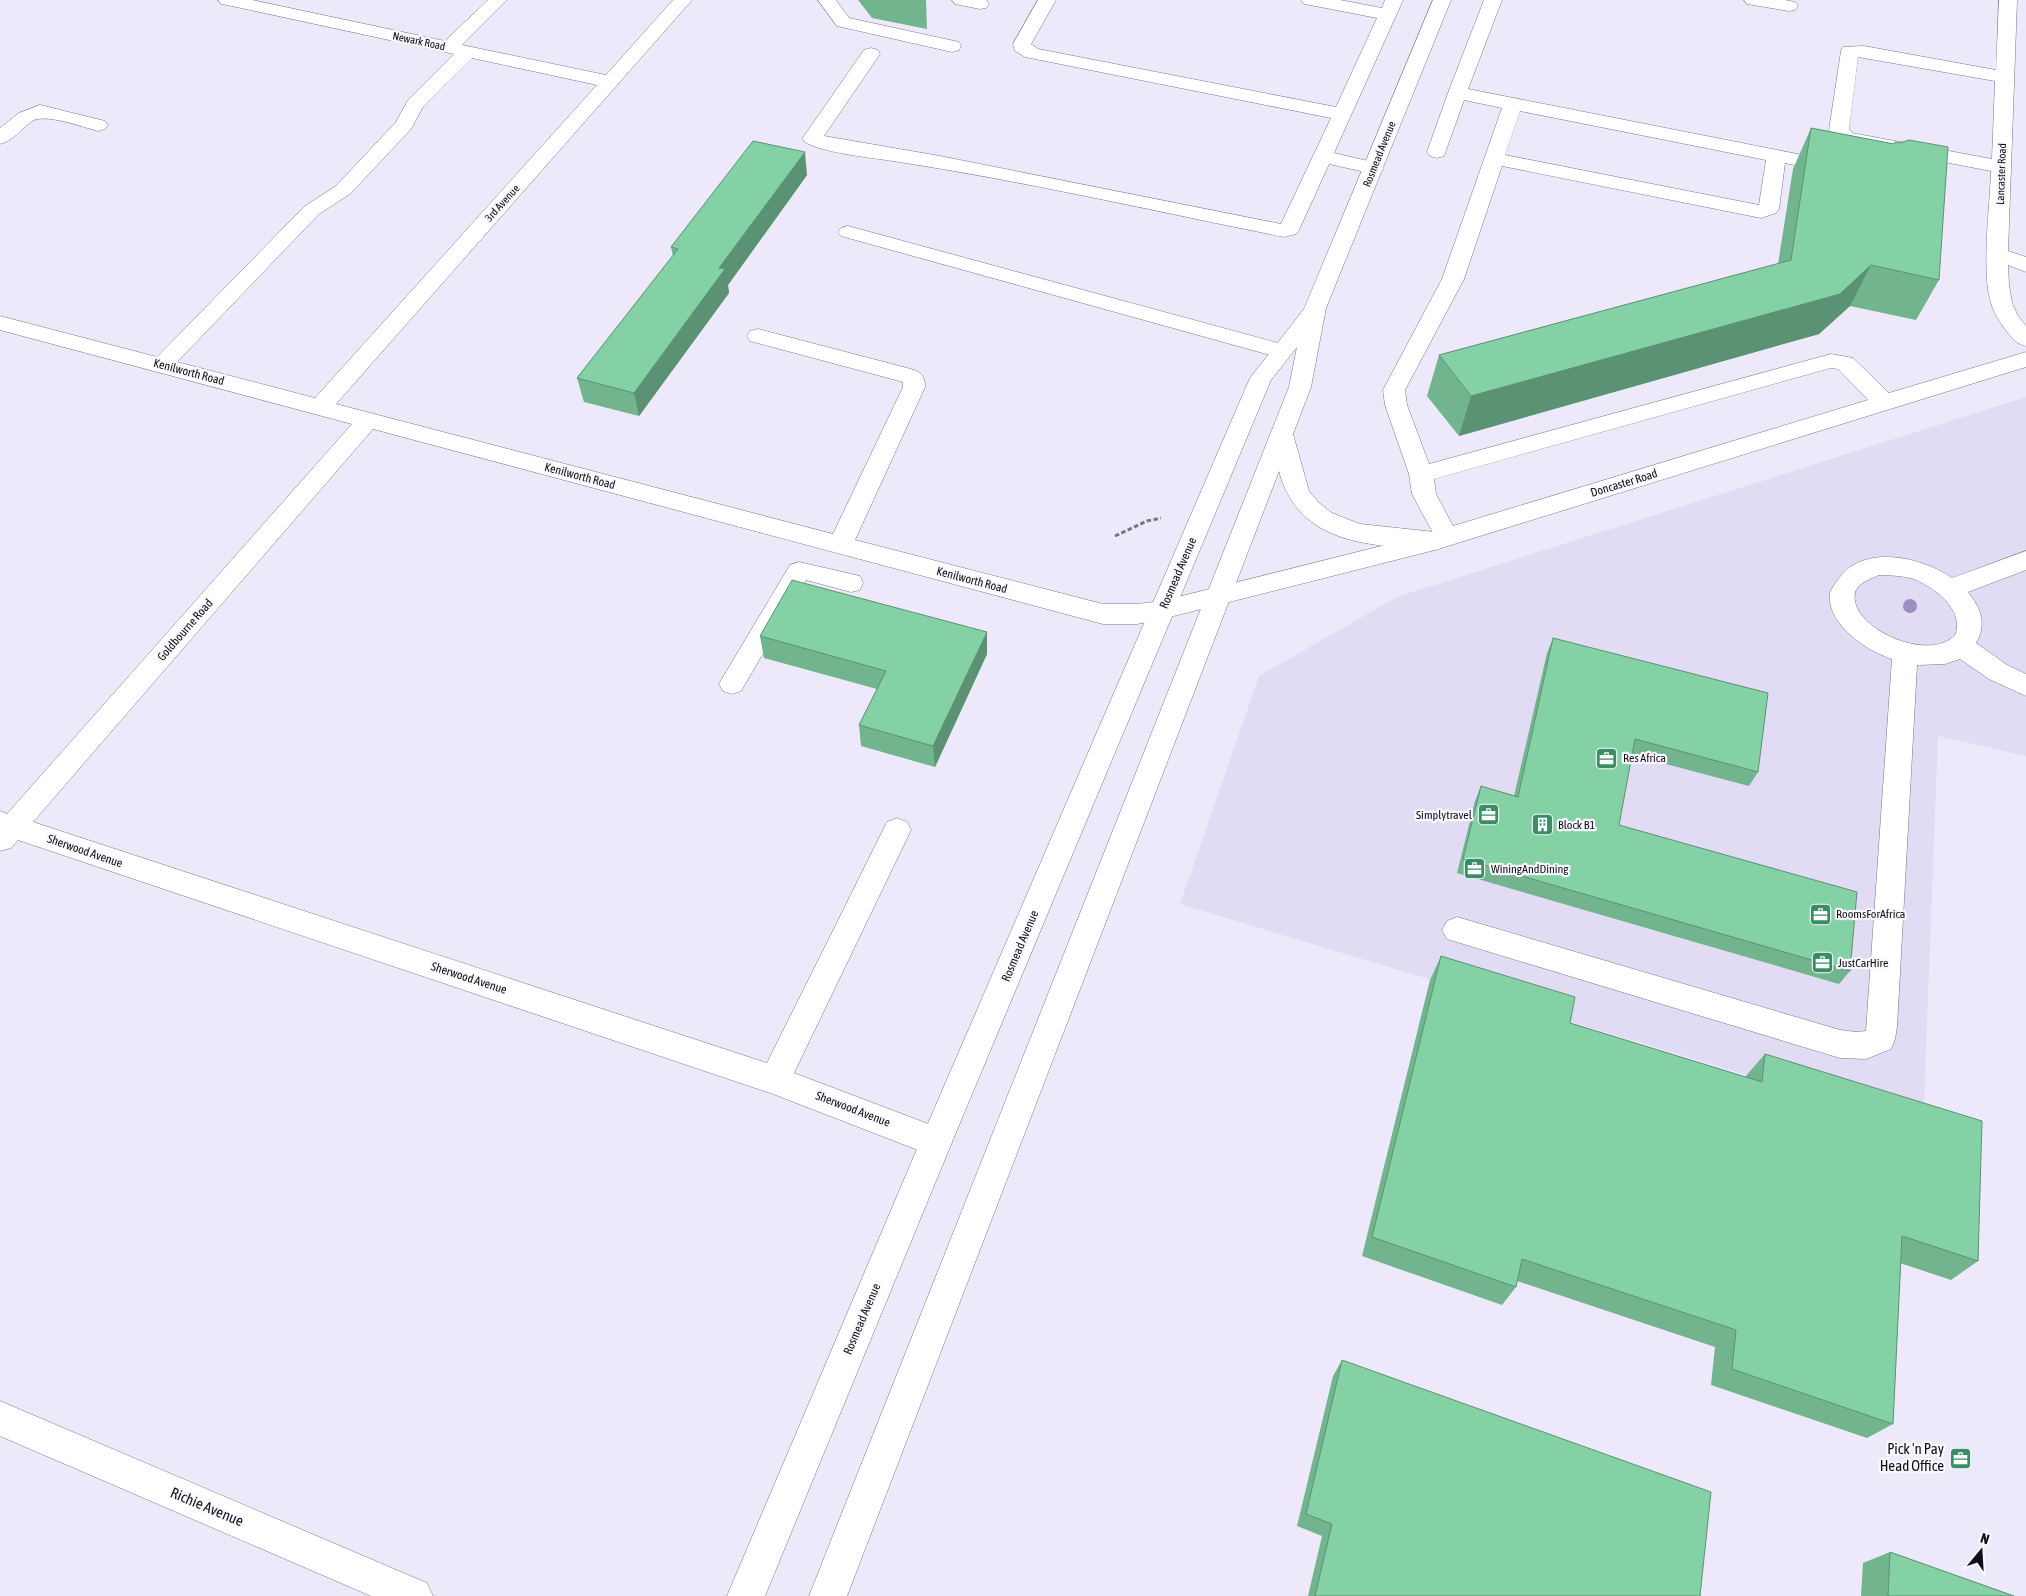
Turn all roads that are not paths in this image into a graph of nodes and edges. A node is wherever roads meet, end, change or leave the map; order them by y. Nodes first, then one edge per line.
1 (227, 0) edge
2 (498, 0) edge
3 (683, 0) edge
4 (827, 0) edge
5 (961, 0) edge
6 (1047, 0) edge
7 (1310, 0) edge
8 (1442, 0) edge
9 (1493, 0) edge
10 (1753, 0) edge
11 (2008, 0) edge
12 (980, 4) dead end
13 (1789, 6) dead end
14 (1390, 7) edge
15 (952, 46) dead end
16 (449, 47) junction
17 (468, 52) junction
18 (871, 54) dead end
19 (2004, 77) junction
20 (611, 82) junction
21 (1457, 93) junction
22 (1513, 104) junction
23 (1342, 114) junction
24 (98, 125) dead end
25 (0, 138) edge
26 (1437, 152) dead end
27 (1322, 156) junction
28 (1776, 156) junction
29 (1495, 159) junction
30 (2001, 167) junction
31 (1374, 168) junction
32 (1851, 170) edge
33 (848, 232) dead end
34 (1998, 254) junction
35 (2026, 265) edge
36 (1315, 308) junction
37 (0, 323) edge
38 (758, 336) dead end
39 (2026, 339) edge
40 (1282, 351) junction
41 (2026, 358) edge
42 (162, 365) junction
43 (1884, 402) junction
44 (320, 407) junction
45 (369, 420) junction
46 (1282, 434) junction
47 (1421, 474) junction
48 (1441, 539) junction
49 (835, 544) junction
50 (2026, 560) edge
51 (812, 573) junction
52 (850, 583) dead end
53 (1950, 590) junction
54 (1219, 597) junction
55 (1162, 610) junction
56 (1961, 646) junction
57 (1905, 654) junction
58 (732, 684) dead end
59 (2026, 686) edge
60 (4, 830) edge
61 (897, 830) dead end
62 (1457, 930) dead end
63 (775, 1080) junction
64 (936, 1142) junction
65 (0, 1418) edge
66 (414, 1596) edge
67 (746, 1596) edge
68 (828, 1596) edge

1 - 16 street, Newark Road
2 - 16 street
3 - 20 street, 3rd Avenue
4 - 15 street
5 - 12 street
6 - 23 street
7 - 14 street
8 - 31 street, Rosmead Avenue
9 - 21 street
10 - 13 street
11 - 19 street, Lancaster Road
14 - 23 street
16 - 17 street, Newark Road
17 - 20 street, Newark Road
17 - 42 street
18 - 27 street
19 - 30 street, Lancaster Road
19 - 30 street
20 - 44 street, 3rd Avenue
21 - 22 street
21 - 26 street
22 - 28 street
22 - 29 street
23 - 27 street
24 - 25 street
27 - 31 street
28 - 29 street
28 - 32 street
29 - 47 street
30 - 34 street, Lancaster Road
31 - 36 street, Rosmead Avenue
33 - 40 street
34 - 35 street
34 - 39 street, Lancaster Road
36 - 40 street, Rosmead Avenue
36 - 46 street, Rosmead Avenue
37 - 42 street, Kenilworth Road
38 - 49 street
40 - 55 street, Rosmead Avenue
41 - 43 street, Doncaster Road
42 - 44 street, Kenilworth Road
43 - 47 street
43 - 48 street, Doncaster Road
44 - 45 street, Kenilworth Road
45 - 49 street, Kenilworth Road
45 - 60 street, Goldbourne Road
46 - 48 street
46 - 54 street, Rosmead Avenue
47 - 48 street
48 - 54 street, Doncaster Road
49 - 51 street
49 - 55 street, Kenilworth Road
50 - 53 street
51 - 52 street
51 - 58 street
53 - 56 street
53 - 57 street
54 - 55 street, Kenilworth Road
54 - 68 street, Rosmead Avenue
55 - 64 street, Rosmead Avenue
56 - 57 street
56 - 59 street
57 - 62 street
60 - 63 street, Sherwood Avenue
61 - 63 street
63 - 64 street, Sherwood Avenue
64 - 67 street, Rosmead Avenue
65 - 66 street, Richie Avenue

